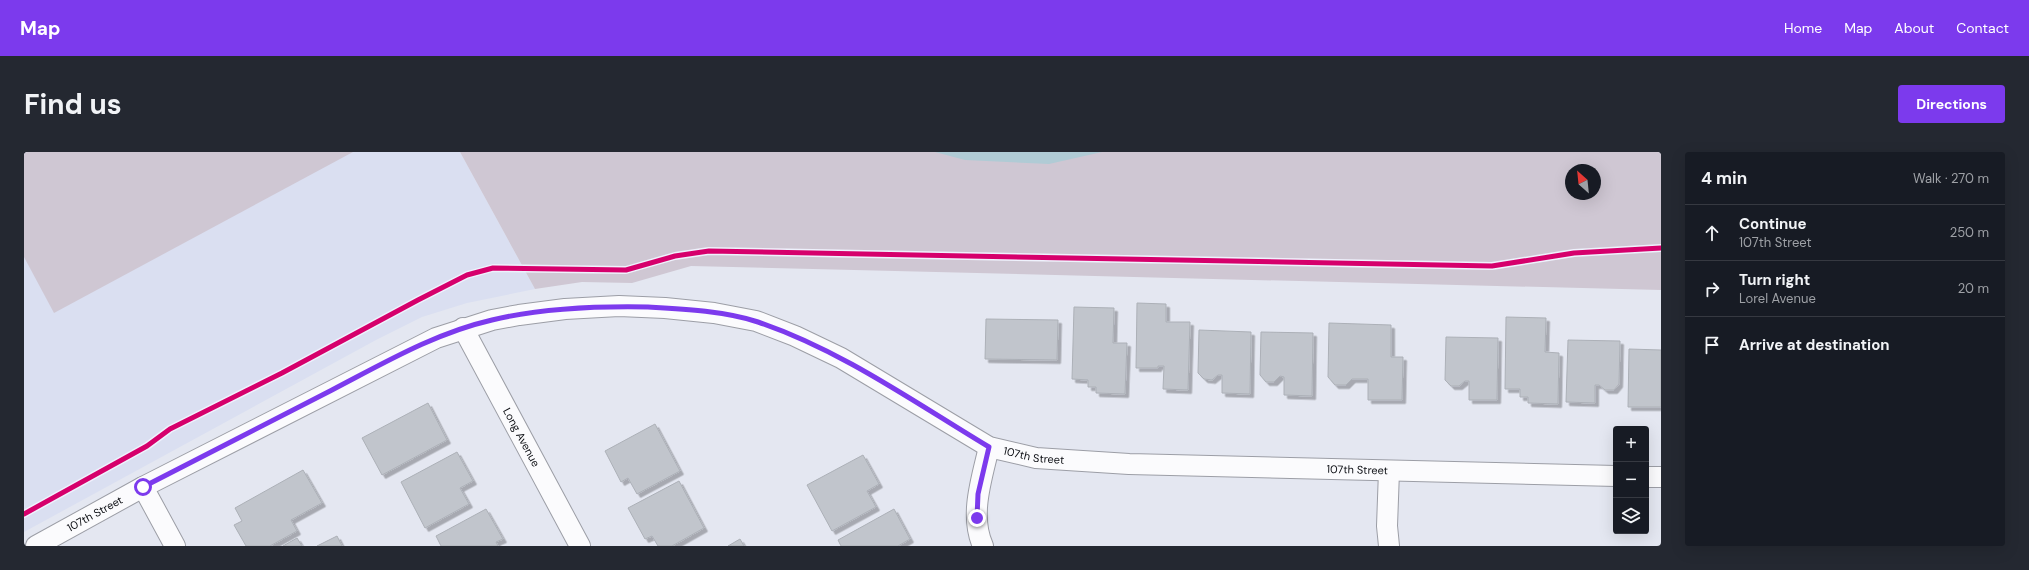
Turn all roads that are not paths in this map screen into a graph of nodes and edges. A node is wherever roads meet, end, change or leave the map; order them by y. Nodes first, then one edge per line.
1 (462, 328) junction
2 (989, 447) junction
3 (1389, 470) junction
4 (1613, 476) edge
5 (1649, 477) edge
6 (1661, 477) edge
7 (143, 487) junction
8 (36, 546) edge
9 (175, 546) edge
10 (580, 546) edge
11 (983, 546) edge
12 (1389, 546) edge

1 - 2 street, 107th Street
1 - 7 street, 107th Street
1 - 10 street, Long Avenue
2 - 3 street, 107th Street
2 - 11 street
3 - 4 street, 107th Street
3 - 12 street
5 - 6 street
7 - 8 street, 107th Street
7 - 9 street

